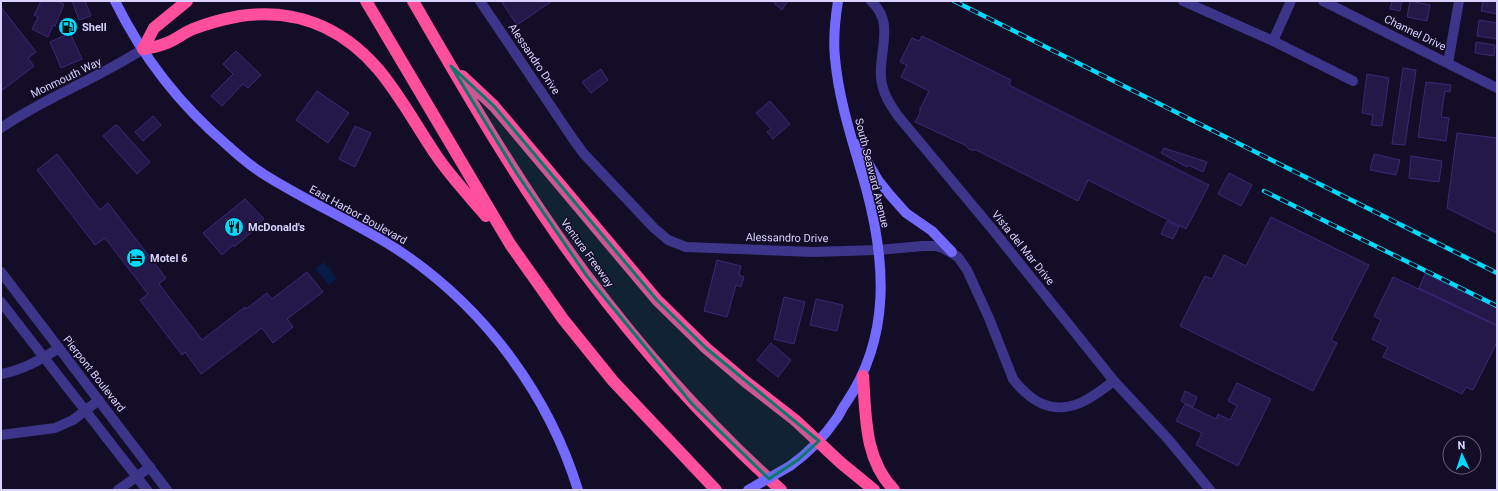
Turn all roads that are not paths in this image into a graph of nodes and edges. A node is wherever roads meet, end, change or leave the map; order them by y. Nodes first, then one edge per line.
1 (115, 1) edge
2 (187, 1) edge
3 (366, 1) edge
4 (413, 1) edge
5 (480, 1) edge
6 (838, 1) edge
7 (871, 1) edge
8 (1183, 1) edge
9 (1291, 1) edge
10 (1322, 1) edge
11 (1460, 1) edge
12 (1273, 41) junction
13 (143, 49) junction
14 (1448, 63) junction
15 (451, 66) junction
16 (1353, 81) dead end
17 (1497, 88) edge
18 (1, 128) edge
19 (850, 131) junction
20 (510, 244) junction
21 (878, 250) junction
22 (952, 252) junction
23 (1, 272) edge
24 (1, 302) edge
25 (59, 348) junction
26 (44, 358) junction
27 (1, 374) edge
28 (862, 376) junction
29 (1114, 381) junction
30 (99, 400) junction
31 (85, 410) junction
32 (1, 435) edge
33 (818, 441) junction
34 (150, 467) junction
35 (137, 477) junction
36 (118, 490) edge
37 (147, 490) edge
38 (167, 490) edge
39 (578, 490) edge
40 (716, 490) edge
41 (748, 490) edge
42 (781, 490) edge
43 (874, 490) edge
44 (894, 490) edge
45 (1210, 490) edge

1 - 13 main road, East Harbor Boulevard
2 - 13 highway
3 - 20 highway
4 - 15 highway, Ventura Freeway
5 - 21 street, Alessandro Drive
6 - 19 main road, South Seaward Avenue
7 - 29 street, Vista del Mar Drive
8 - 12 street
9 - 12 street
10 - 14 street, Channel Drive
11 - 14 street
12 - 16 street
13 - 18 street, Monmouth Way
13 - 20 highway
13 - 39 main road, East Harbor Boulevard
14 - 17 street, Channel Drive
15 - 33 highway
15 - 42 highway, Ventura Freeway
19 - 21 main road, South Seaward Avenue
19 - 22 main road
20 - 40 highway
21 - 22 street, Alessandro Drive
21 - 28 main road, South Seaward Avenue
22 - 29 street
23 - 25 street, Pierpont Boulevard
24 - 26 street
25 - 26 street
25 - 30 street, Pierpont Boulevard
26 - 27 street
26 - 31 street
28 - 33 main road, South Seaward Avenue
28 - 44 highway
29 - 45 street, Vista del Mar Drive
30 - 31 street
30 - 34 street, Pierpont Boulevard
31 - 32 street
31 - 35 street
33 - 41 main road, South Seaward Avenue, bridge
33 - 43 highway
34 - 35 street
34 - 38 street, Pierpont Boulevard
35 - 36 street
35 - 37 street

